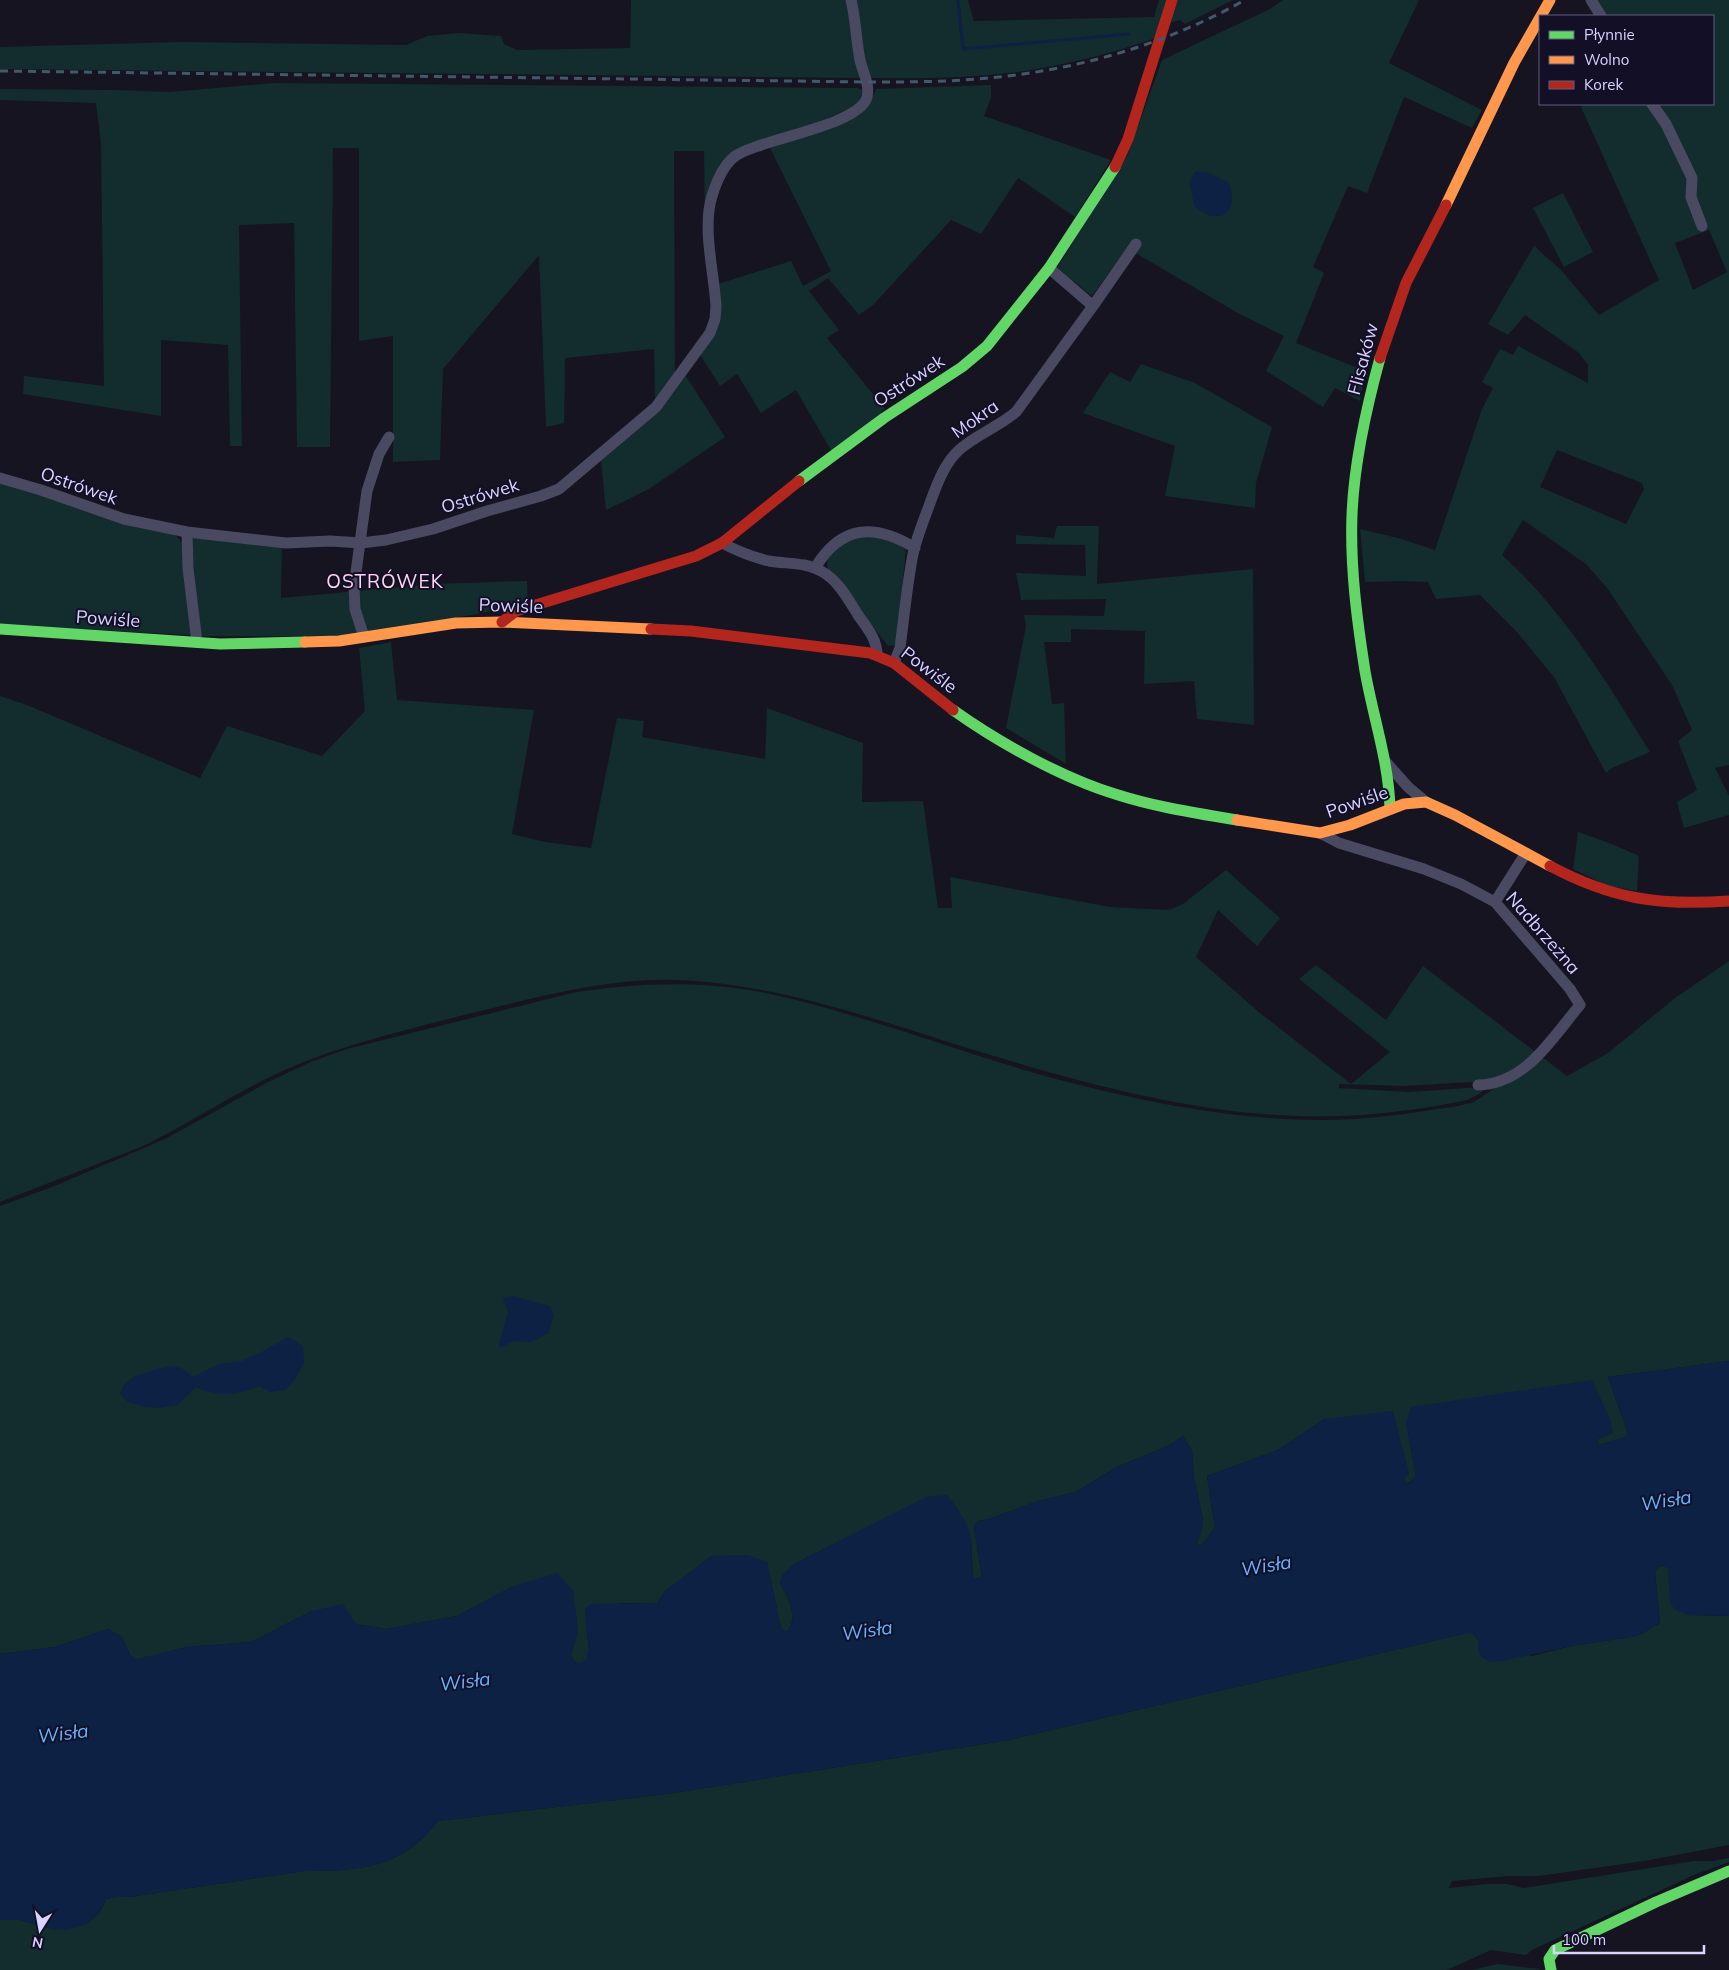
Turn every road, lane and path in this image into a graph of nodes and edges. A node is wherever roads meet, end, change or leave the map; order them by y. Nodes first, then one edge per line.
1 (852, 0) edge
2 (1172, 0) edge
3 (1550, 0) edge
4 (1592, 0) edge
5 (1542, 15) edge
6 (1600, 15) edge
7 (1539, 19) edge
8 (1653, 105) edge
9 (1702, 226) dead end
10 (1136, 244) dead end
11 (1049, 268) junction
12 (1093, 306) junction
13 (389, 437) dead end
14 (0, 478) edge
15 (187, 532) junction
16 (361, 543) junction
17 (722, 543) junction
18 (915, 548) junction
19 (815, 568) junction
20 (502, 622) junction
21 (0, 629) edge
22 (364, 637) junction
23 (197, 642) junction
24 (877, 655) junction
25 (894, 663) junction
26 (1386, 761) junction
27 (1426, 802) junction
28 (1390, 809) junction
29 (1320, 833) junction
30 (1526, 854) junction
31 (1729, 901) edge
32 (1495, 902) junction
33 (1478, 1085) dead end
34 (1729, 1871) edge
35 (1550, 1964) edge

1 - 16 street, Ostrówek
2 - 11 street, Ostrówek
3 - 5 street, Flisaków
4 - 6 street
7 - 26 street, Flisaków
8 - 9 street
10 - 12 street, Mokra
11 - 12 street
11 - 17 street, Ostrówek
12 - 18 street, Mokra
13 - 16 street
14 - 15 street, Ostrówek
15 - 16 street, Ostrówek
15 - 23 street
16 - 22 street
17 - 19 street
17 - 20 street, Ostrówek
18 - 19 street
18 - 25 street, Mokra
19 - 24 street
20 - 22 street, Powiśle
20 - 24 street, Powiśle
21 - 23 street, Powiśle
22 - 23 street, Powiśle
24 - 25 street, Powiśle
25 - 29 street, Powiśle
26 - 27 street, Flisaków
26 - 28 street, Flisaków
27 - 28 street, Powiśle
27 - 30 street
28 - 29 street, Powiśle
29 - 32 street, Nadbrzeżna
30 - 31 street
30 - 32 street
32 - 33 street, Nadbrzeżna
34 - 35 street

